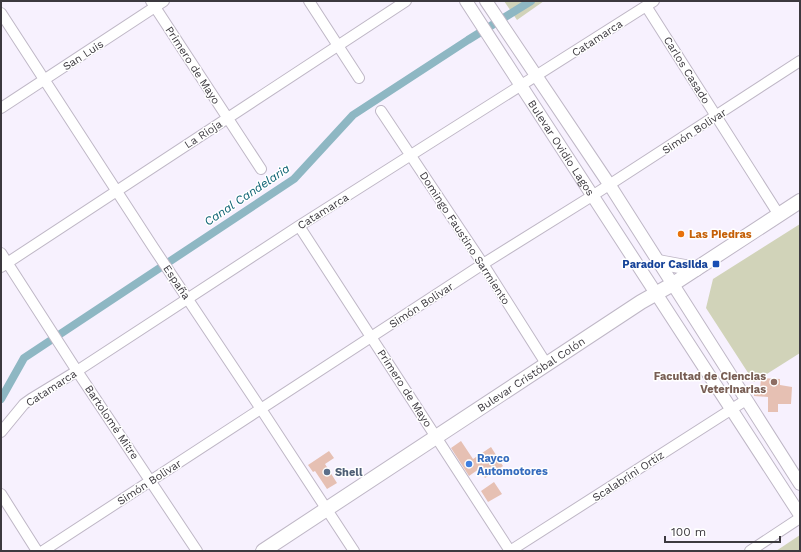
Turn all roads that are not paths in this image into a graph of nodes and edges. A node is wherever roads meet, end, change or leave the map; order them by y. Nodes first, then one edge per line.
1 (164, 1) edge
2 (309, 1) edge
3 (406, 1) edge
4 (466, 1) edge
5 (153, 4) edge
6 (650, 4) edge
7 (489, 5) edge
8 (1, 13) edge
9 (338, 46) junction
10 (800, 61) edge
11 (537, 76) junction
12 (359, 78) dead end
13 (44, 80) junction
14 (520, 86) junction
15 (1, 108) edge
16 (380, 111) dead end
17 (716, 116) junction
18 (228, 118) junction
19 (411, 156) junction
20 (261, 169) dead end
21 (610, 184) junction
22 (117, 191) junction
23 (592, 196) junction
24 (800, 201) edge
25 (778, 215) junction
26 (299, 226) junction
27 (1, 253) edge
28 (658, 262) junction
29 (483, 264) junction
30 (4, 265) edge
31 (696, 268) junction
32 (673, 284) junction
33 (656, 294) junction
34 (188, 298) junction
35 (372, 337) junction
36 (547, 365) junction
37 (77, 371) junction
38 (746, 400) junction
39 (261, 409) junction
40 (731, 410) junction
41 (1, 432) edge
42 (437, 437) junction
43 (151, 480) junction
44 (800, 484) edge
45 (1, 494) edge
46 (327, 510) junction
47 (800, 517) edge
48 (37, 551) edge
49 (43, 551) edge
50 (197, 551) edge
51 (263, 551) edge
52 (354, 551) edge
53 (510, 551) edge
54 (750, 551) edge

1 - 5 street, San Luis
2 - 9 street
3 - 9 street, La Rioja
4 - 14 main road, Bulevar Ovidio Lagos
5 - 13 street, San Luis
5 - 18 street, Primero de Mayo
6 - 11 street, Catamarca
6 - 17 street, Carlos Casado
7 - 11 main road, Bulevar Ovidio Lagos
8 - 13 street, España
9 - 12 street
9 - 18 street, La Rioja
10 - 17 street, Simón Bolivar
11 - 14 street, Catamarca
11 - 21 main road, Bulevar Ovidio Lagos
13 - 15 street, San Luis
13 - 22 street, España
14 - 19 street, Catamarca
14 - 23 main road, Bulevar Ovidio Lagos
16 - 19 street, Domingo Faustino Sarmiento
17 - 21 street, Simón Bolivar
17 - 25 street, Carlos Casado
18 - 20 street, Primero de Mayo
18 - 22 street, La Rioja
19 - 26 street, Catamarca
19 - 29 street, Domingo Faustino Sarmiento
21 - 23 street, Simón Bolivar
21 - 28 main road, Bulevar Ovidio Lagos
22 - 30 street, La Rioja
22 - 34 street, España
23 - 29 street, Simón Bolivar
23 - 33 main road, Bulevar Ovidio Lagos
24 - 25 highway, Bulevar Cristóbal Colón
25 - 31 highway, Bulevar Cristóbal Colón
26 - 34 street, Catamarca
26 - 35 street, Primero de Mayo
27 - 30 street, Bartolomé Mitre
28 - 31 highway
28 - 32 main road, Bulevar Ovidio Lagos
29 - 35 street, Simón Bolivar
29 - 36 street, Domingo Faustino Sarmiento
30 - 37 street, Bartolomé Mitre
31 - 32 highway, Bulevar Cristóbal Colón
32 - 33 highway, Bulevar Cristóbal Colón
32 - 38 main road, Bulevar Ovidio Lagos
33 - 36 highway, Bulevar Cristóbal Colón
33 - 40 main road, Bulevar Ovidio Lagos
34 - 37 street, Catamarca
34 - 39 street, España
35 - 39 street, Simón Bolivar
35 - 42 street, Primero de Mayo
36 - 42 highway, Bulevar Cristóbal Colón
37 - 41 street, Catamarca
37 - 43 street, Bartolomé Mitre
38 - 40 street, Scalabrini Ortiz
38 - 44 main road, Bulevar Ovidio Lagos
39 - 43 street, Simón Bolivar
39 - 46 street, España
40 - 47 main road, Bulevar Ovidio Lagos
40 - 53 street, Scalabrini Ortiz
42 - 46 highway, Bulevar Cristóbal Colón
42 - 53 street, Primero de Mayo
43 - 49 street, Simón Bolivar
43 - 50 street, Bartolomé Mitre
45 - 48 street
46 - 51 highway, Bulevar Cristóbal Colón
46 - 52 street, España
47 - 54 street

